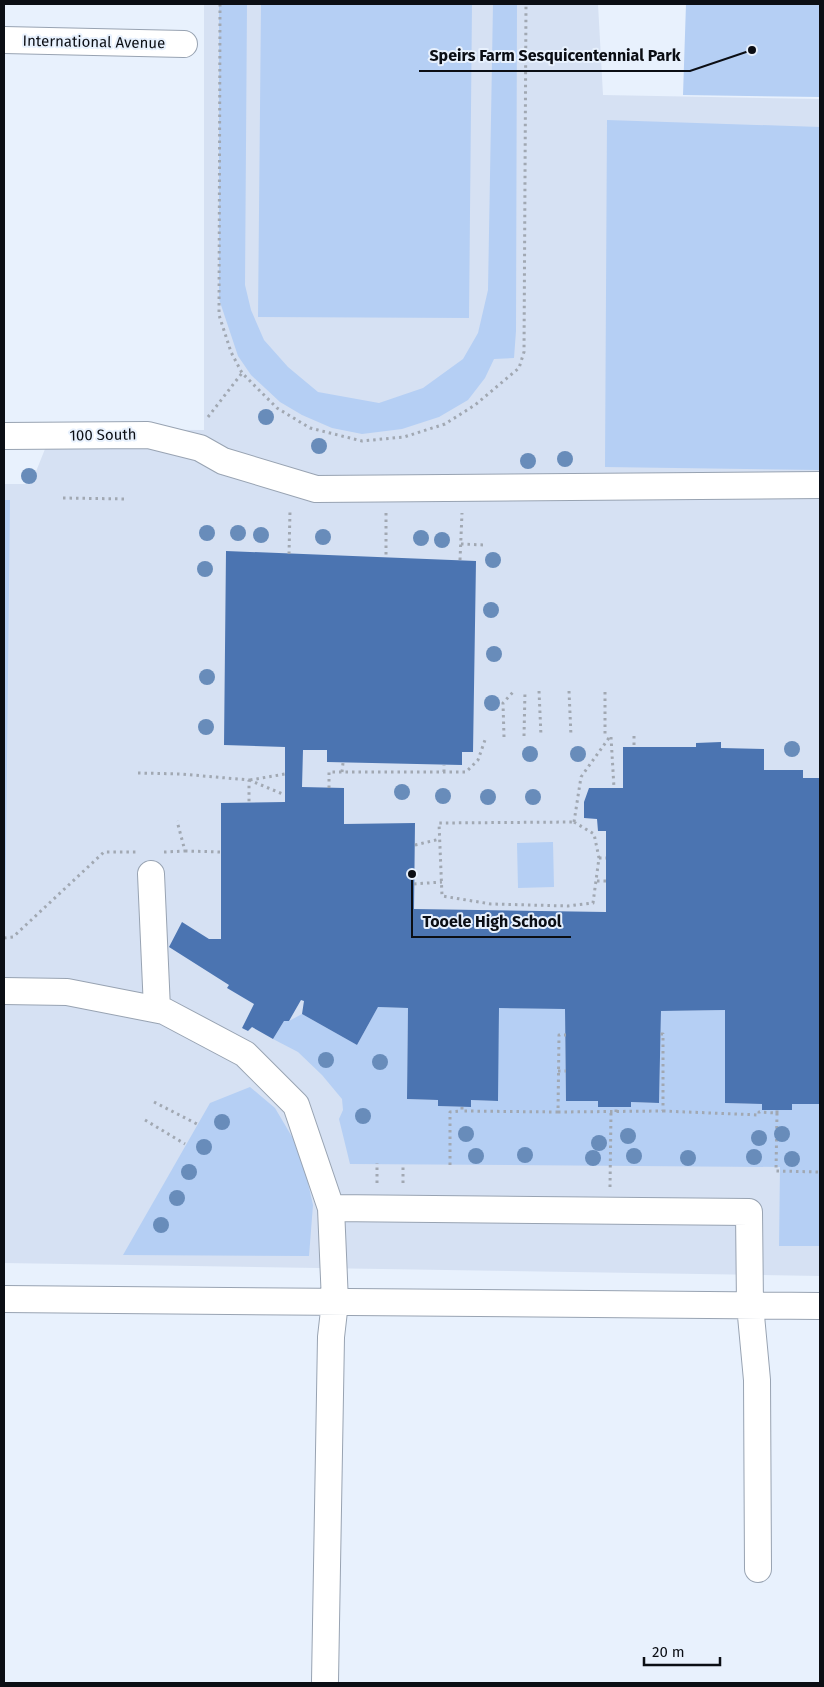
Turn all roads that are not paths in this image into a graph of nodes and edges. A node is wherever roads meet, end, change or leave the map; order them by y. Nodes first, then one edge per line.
1 (4, 40) edge
2 (184, 44) dead end
3 (4, 436) edge
4 (820, 485) edge
5 (150, 859) road end
6 (4, 991) edge
7 (156, 1009) junction
8 (330, 1208) junction
9 (4, 1299) edge
10 (335, 1302) junction
11 (750, 1304) junction
12 (820, 1306) edge
13 (758, 1569) dead end
14 (325, 1681) dead end

1 - 2 street, International Avenue
3 - 4 street, 100 South
5 - 7 street
6 - 7 street
7 - 8 street
8 - 10 street
8 - 11 street
9 - 10 street
10 - 11 street
10 - 14 street
11 - 12 street
11 - 13 street

